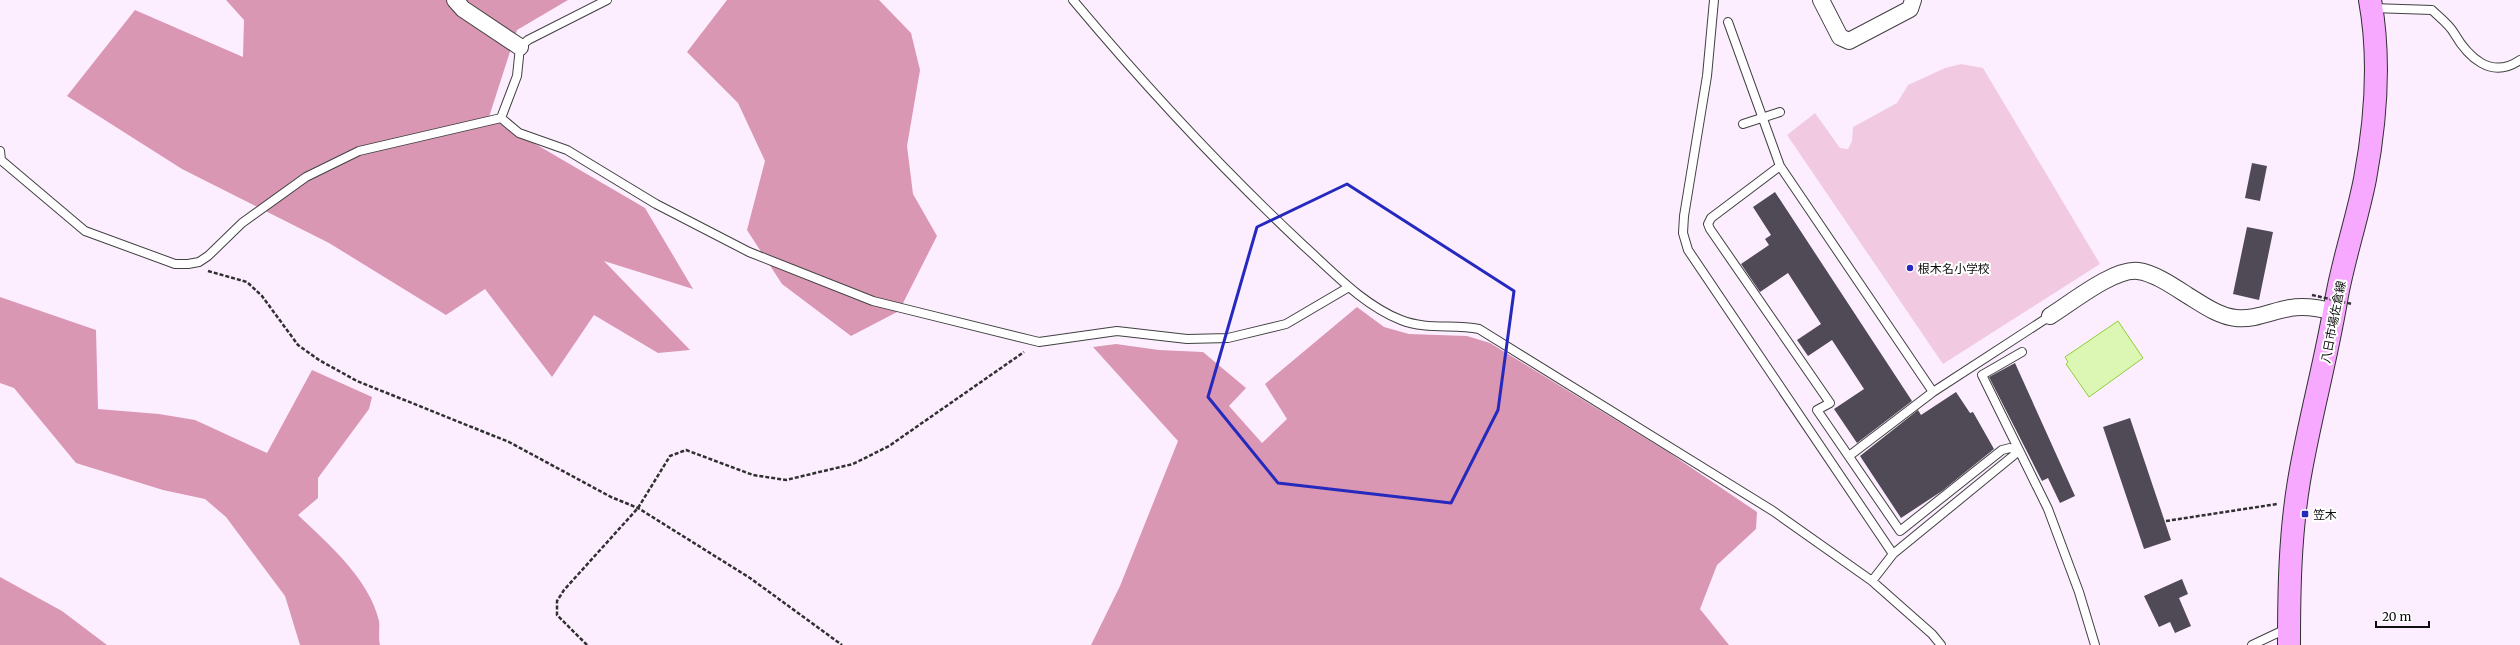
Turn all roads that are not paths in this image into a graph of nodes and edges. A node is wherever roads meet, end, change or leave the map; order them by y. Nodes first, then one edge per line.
1 (455, 0) edge
2 (607, 0) edge
3 (1073, 0) edge
4 (1714, 0) edge
5 (1821, 0) edge
6 (1913, 0) edge
7 (2370, 4) edge
8 (1728, 22) dead end
9 (520, 47) junction
10 (2520, 60) edge
11 (1780, 112) dead end
12 (501, 118) junction
13 (1761, 118) junction
14 (1743, 124) dead end
15 (0, 151) edge
16 (1780, 166) junction
17 (1349, 287) junction
18 (2341, 305) junction
19 (2050, 316) joint
20 (2022, 352) dead end
21 (1933, 392) junction
22 (2019, 451) junction
23 (1849, 456) junction
24 (1893, 554) junction
25 (1872, 581) junction
26 (2289, 636) edge
27 (1941, 645) edge
28 (2095, 645) edge
29 (2252, 645) edge

1 - 9 street
2 - 9 lane
3 - 17 lane
4 - 24 lane
5 - 6 street
7 - 10 lane
7 - 18 main road, 八日市場佐倉線
8 - 13 lane
9 - 12 lane
11 - 13 lane
12 - 15 lane
12 - 17 lane
13 - 14 lane
13 - 16 lane
16 - 21 lane
16 - 23 lane
17 - 25 lane
18 - 19 street
18 - 26 main road, 八日市場佐倉線
19 - 21 lane
20 - 22 lane
21 - 23 lane
22 - 23 lane
22 - 24 lane
22 - 28 lane
24 - 25 lane
25 - 27 lane
26 - 29 lane

